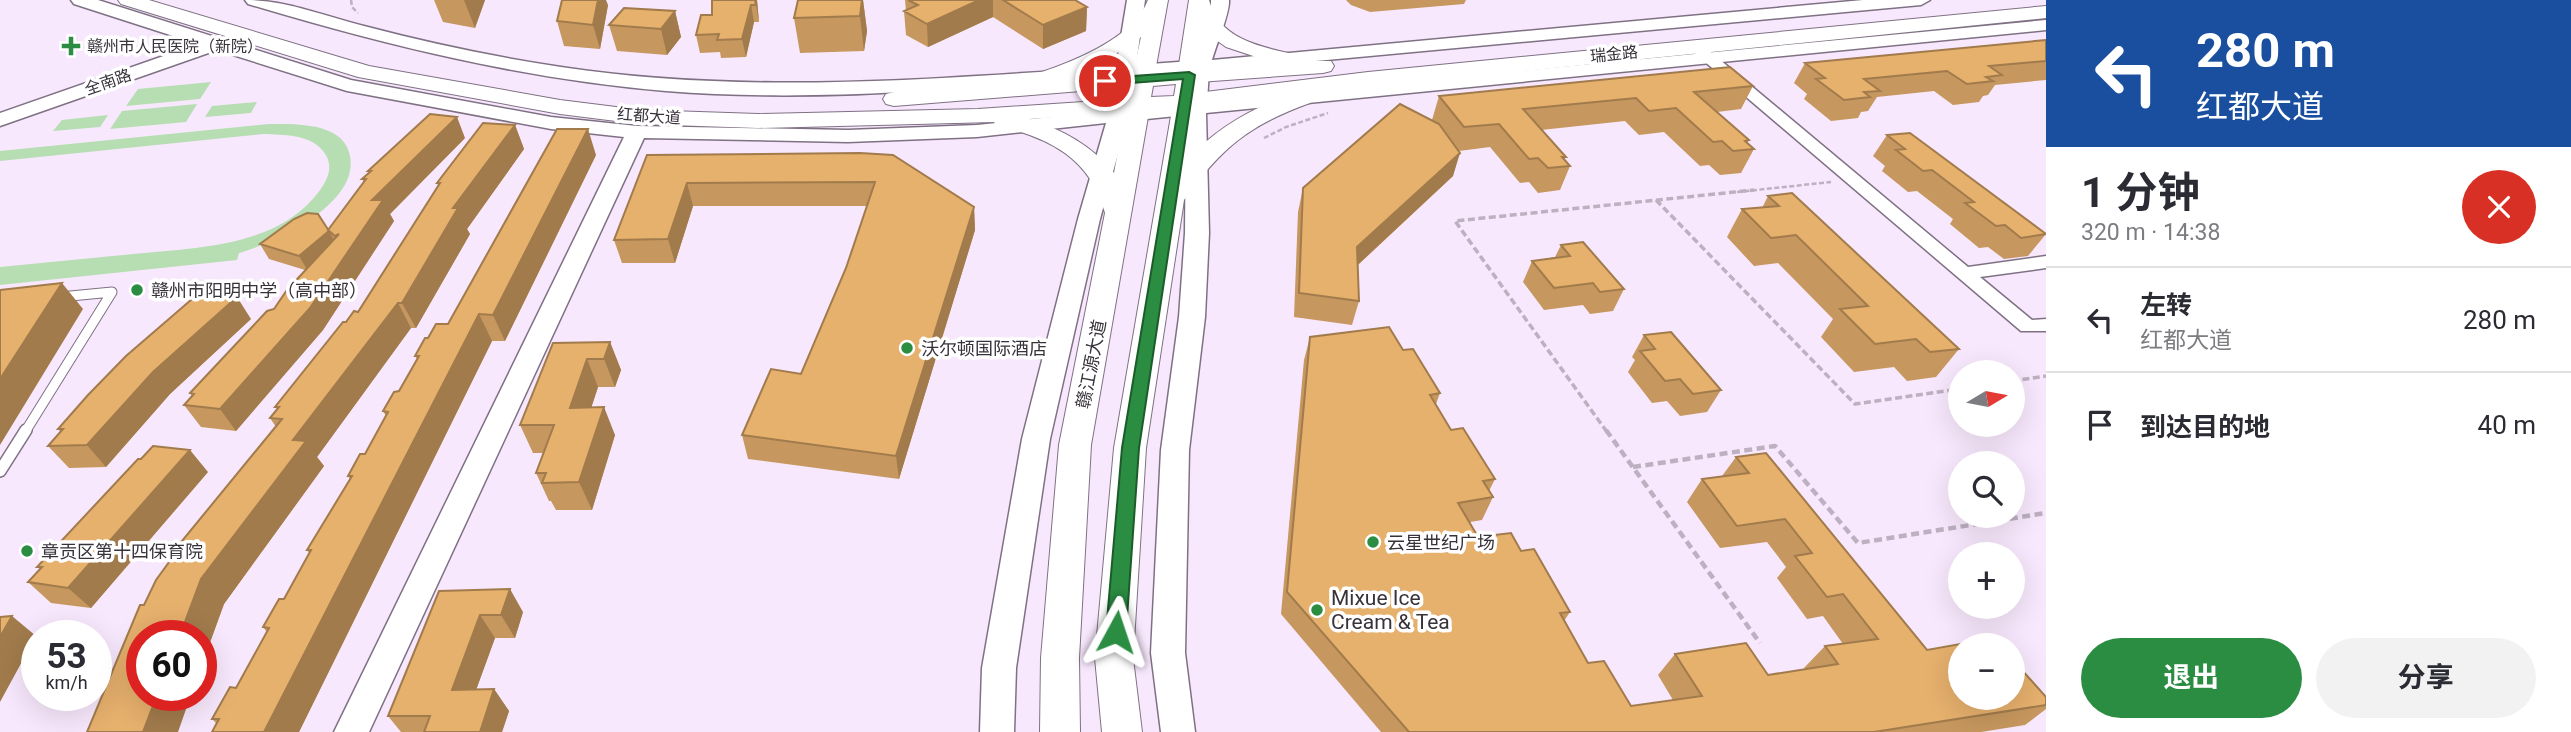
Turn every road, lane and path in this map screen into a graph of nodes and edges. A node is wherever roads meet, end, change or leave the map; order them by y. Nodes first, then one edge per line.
1 (80, 0) edge
2 (128, 0) edge
3 (199, 0) edge
4 (254, 0) edge
5 (326, 0) edge
6 (351, 0) edge
7 (1136, 0) edge
8 (1158, 0) edge
9 (1199, 0) edge
10 (1220, 0) edge
11 (1921, 0) edge
12 (2036, 0) edge
13 (2046, 12) edge
14 (298, 14) junction
15 (360, 14) dead end
16 (2046, 25) edge
17 (1212, 27) junction
18 (1130, 36) junction
19 (215, 44) junction
20 (1702, 52) junction
21 (1290, 60) junction
22 (485, 61) junction
23 (1364, 71) junction
24 (1051, 76) junction
25 (1134, 76) junction
26 (1192, 88) junction
27 (449, 89) junction
28 (1301, 98) junction
29 (975, 105) junction
30 (1129, 109) junction
31 (1334, 111) dead end
32 (0, 120) edge
33 (1024, 125) junction
34 (637, 132) junction
35 (1258, 141) dead end
36 (1195, 165) junction
37 (1102, 174) junction
38 (1854, 179) junction
39 (1656, 200) junction
40 (1171, 201) junction
41 (1119, 217) junction
42 (2046, 262) edge
43 (1964, 272) junction
44 (50, 298) edge
45 (2046, 325) edge
46 (2046, 376) edge
47 (2025, 379) edge
48 (1948, 391) edge
49 (1633, 467) junction
50 (0, 471) edge
51 (2046, 513) edge
52 (1760, 643) dead end
53 (351, 732) edge
54 (998, 732) edge
55 (1060, 732) edge
56 (1122, 732) edge
57 (1178, 732) edge

1 - 19 street
2 - 27 main road, 红都大道
3 - 27 main road, 红都大道
4 - 14 street
5 - 14 street
6 - 15 path
7 - 18 street
8 - 18 main road
8 - 25 main road, 赣江源大道
9 - 17 main road
9 - 26 main road
10 - 17 street
11 - 21 street
12 - 23 main road, 瑞金路
13 - 20 main road, 瑞金路
14 - 22 street
16 - 20 street
17 - 21 main road
17 - 26 street
18 - 24 main road
18 - 25 street
19 - 27 street
19 - 32 street, 全南路
20 - 23 main road, 瑞金路
20 - 28 street
20 - 38 street
21 - 23 main road
21 - 26 street
22 - 24 street
22 - 27 street
23 - 26 main road, 瑞金路
23 - 28 main road
24 - 25 street
24 - 29 main road
25 - 26 main road, 红都大道
25 - 29 main road, 红都大道
25 - 30 main road, 赣江源大道
26 - 28 street
26 - 30 main road, 红都大道
26 - 36 street
26 - 40 main road
27 - 29 main road, 红都大道
27 - 34 street
28 - 36 main road
29 - 30 main road, 红都大道
29 - 33 main road
30 - 33 street
30 - 37 street
30 - 41 main road, 赣江源大道
31 - 35 path
33 - 34 street
33 - 37 main road
34 - 53 street
36 - 40 main road
36 - 57 street
37 - 41 main road
37 - 54 street
38 - 39 path
38 - 43 street
39 - 48 path
39 - 49 path
40 - 56 main road
41 - 55 main road, 赣江源大道
42 - 43 street
43 - 45 street
44 - 50 lane
46 - 47 path
49 - 51 path
49 - 52 path

